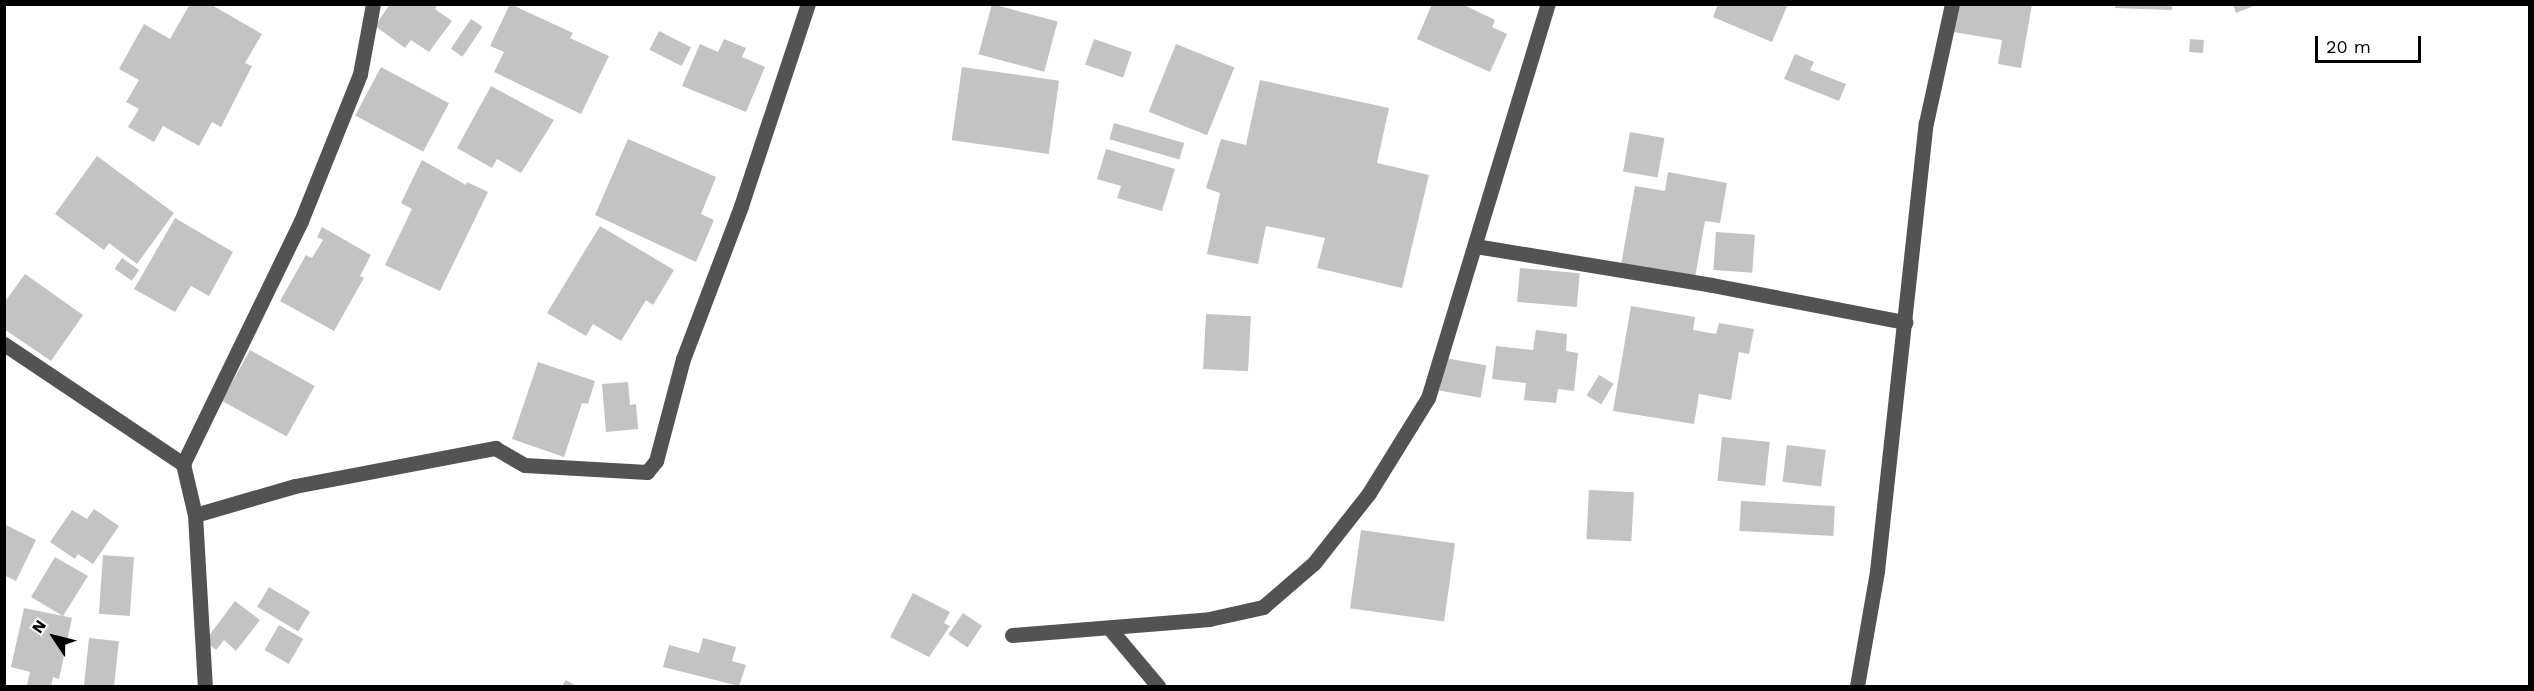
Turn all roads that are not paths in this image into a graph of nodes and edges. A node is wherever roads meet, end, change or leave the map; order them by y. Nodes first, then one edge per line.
1 (373, 4) edge
2 (808, 4) edge
3 (1548, 4) edge
4 (1952, 4) edge
5 (1475, 246) junction
6 (1905, 322) junction
7 (4, 344) edge
8 (183, 464) junction
9 (195, 515) junction
10 (1110, 630) junction
11 (1012, 635) dead end
12 (206, 687) edge
13 (1158, 687) edge
14 (1857, 687) edge

1 - 8 street
2 - 9 street
3 - 5 street
4 - 6 street
5 - 6 street
5 - 10 street
6 - 14 street
7 - 8 street
8 - 9 street
9 - 12 street
10 - 11 street
10 - 13 street

